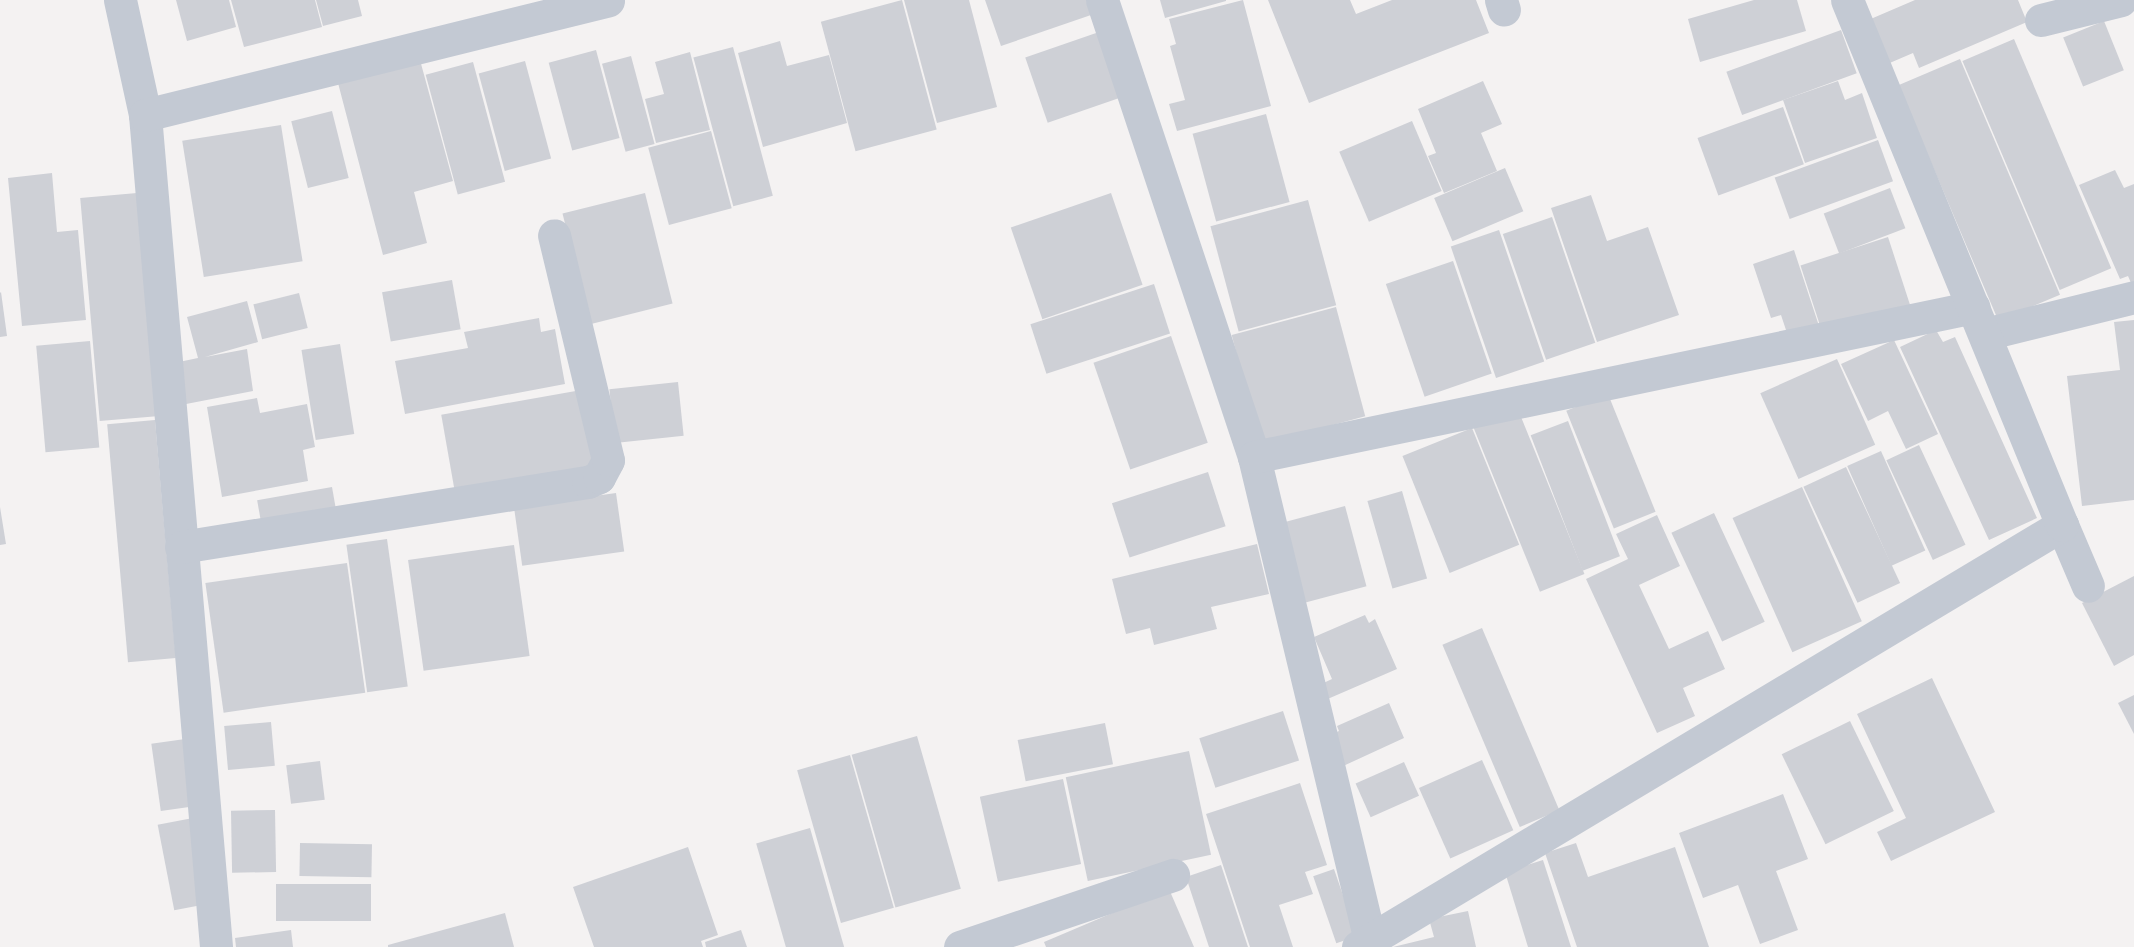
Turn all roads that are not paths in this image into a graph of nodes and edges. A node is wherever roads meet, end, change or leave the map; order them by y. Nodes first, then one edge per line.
1 (120, 0) edge
2 (608, 0) edge
3 (1102, 0) edge
4 (1847, 0) edge
5 (2121, 0) edge
6 (2041, 20) dead end
7 (145, 115) junction
8 (554, 235) dead end
9 (2134, 297) edge
10 (1980, 320) junction
11 (1254, 457) junction
12 (2062, 525) junction
13 (181, 547) junction
14 (2088, 586) dead end
15 (1173, 875) dead end
16 (1364, 943) edge
17 (216, 947) edge
18 (960, 947) edge

1 - 7 street
2 - 7 street
3 - 11 street
4 - 10 street
5 - 6 street
7 - 13 street
8 - 13 street
9 - 10 street
10 - 11 street
10 - 12 street
11 - 16 street
12 - 14 street
12 - 16 street
13 - 17 street
15 - 18 street

